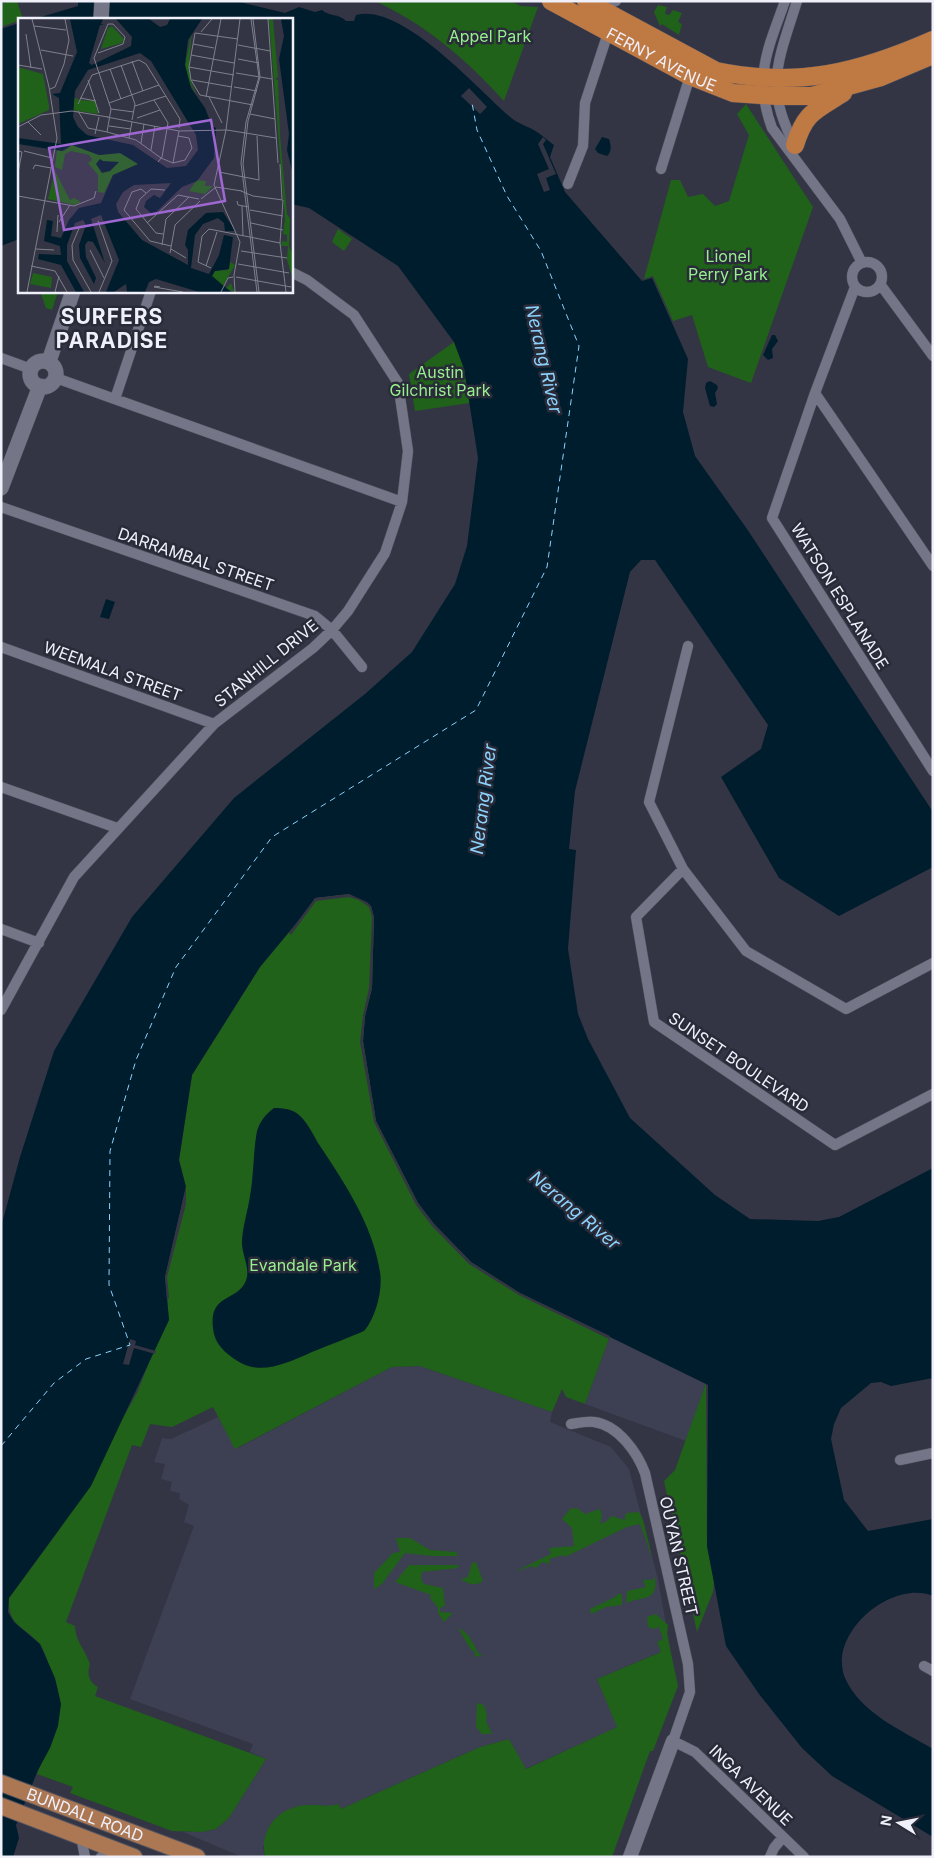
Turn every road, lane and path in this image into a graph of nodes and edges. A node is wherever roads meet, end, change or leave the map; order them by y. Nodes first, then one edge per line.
1 (102, 1) edge
2 (551, 1) edge
3 (616, 1) edge
4 (785, 1) edge
5 (797, 1) edge
6 (593, 5) edge
7 (101, 18) edge
8 (608, 33) junction
9 (933, 40) edge
10 (933, 55) edge
11 (690, 76) junction
12 (770, 77) junction
13 (858, 84) junction
14 (770, 96) junction
15 (795, 145) junction
16 (661, 169) dead end
17 (810, 176) junction
18 (568, 184) dead end
19 (862, 263) junction
20 (292, 272) edge
21 (880, 284) junction
22 (856, 287) junction
23 (73, 292) edge
24 (151, 292) edge
25 (933, 356) edge
26 (1, 358) edge
27 (49, 361) junction
28 (31, 369) junction
29 (56, 378) junction
30 (40, 386) junction
31 (815, 392) junction
32 (115, 399) junction
33 (1, 488) edge
34 (402, 502) junction
35 (1, 507) edge
36 (933, 566) edge
37 (332, 630) junction
38 (1, 646) edge
39 (688, 646) dead end
40 (362, 667) dead end
41 (214, 724) junction
42 (933, 771) edge
43 (1, 787) edge
44 (117, 828) junction
45 (682, 869) junction
46 (1, 929) edge
47 (39, 943) junction
48 (933, 963) edge
49 (1, 1010) edge
50 (933, 1094) edge
51 (571, 1424) dead end
52 (933, 1454) edge
53 (900, 1460) dead end
54 (673, 1742) junction
55 (1, 1783) edge
56 (1, 1806) edge
57 (81, 1837) junction
58 (783, 1837) junction
59 (107, 1852) edge
60 (85, 1857) edge
61 (134, 1857) edge
62 (197, 1857) edge
63 (630, 1857) edge
64 (770, 1857) edge
65 (804, 1857) edge

1 - 7 main road
2 - 8 highway, FERNY AVENUE
3 - 6 street
4 - 12 street
5 - 12 street
6 - 12 highway, FERNY AVENUE
8 - 11 highway, FERNY AVENUE
8 - 18 street
9 - 12 highway, FERNY AVENUE
10 - 13 highway
11 - 14 highway, FERNY AVENUE
11 - 16 street
12 - 14 street
12 - 14 street
13 - 14 highway, FERNY AVENUE
13 - 15 highway
14 - 15 street
14 - 17 street
15 - 17 street
17 - 19 street
19 - 21 street
19 - 22 street
20 - 34 street, STANHILL DRIVE
21 - 22 street
21 - 25 street
22 - 31 street, WATSON ESPLANADE
23 - 27 main road
24 - 32 street
26 - 28 street
27 - 28 main road
27 - 29 main road
28 - 30 main road
29 - 30 main road
29 - 32 street
30 - 33 main road
31 - 36 street
31 - 42 street, WATSON ESPLANADE
32 - 34 street
34 - 37 street, STANHILL DRIVE
35 - 37 street, DARRAMBAL STREET
37 - 40 street, DARRAMBAL STREET
37 - 41 street, STANHILL DRIVE
38 - 41 street, WEEMALA STREET
39 - 45 street
41 - 44 street, STANHILL DRIVE
43 - 44 street
44 - 47 street, STANHILL DRIVE
45 - 48 street
45 - 50 street, SUNSET BOULEVARD
46 - 47 street
47 - 49 street, STANHILL DRIVE
51 - 54 street, OUYAN STREET
52 - 53 street
54 - 58 street, INGA AVENUE
54 - 63 street
55 - 62 main road, BUNDALL ROAD
56 - 57 main road, BUNDALL ROAD
57 - 59 main road, BUNDALL ROAD
57 - 60 street
58 - 64 street
58 - 65 street, INGA AVENUE
59 - 61 main road, BUNDALL ROAD

